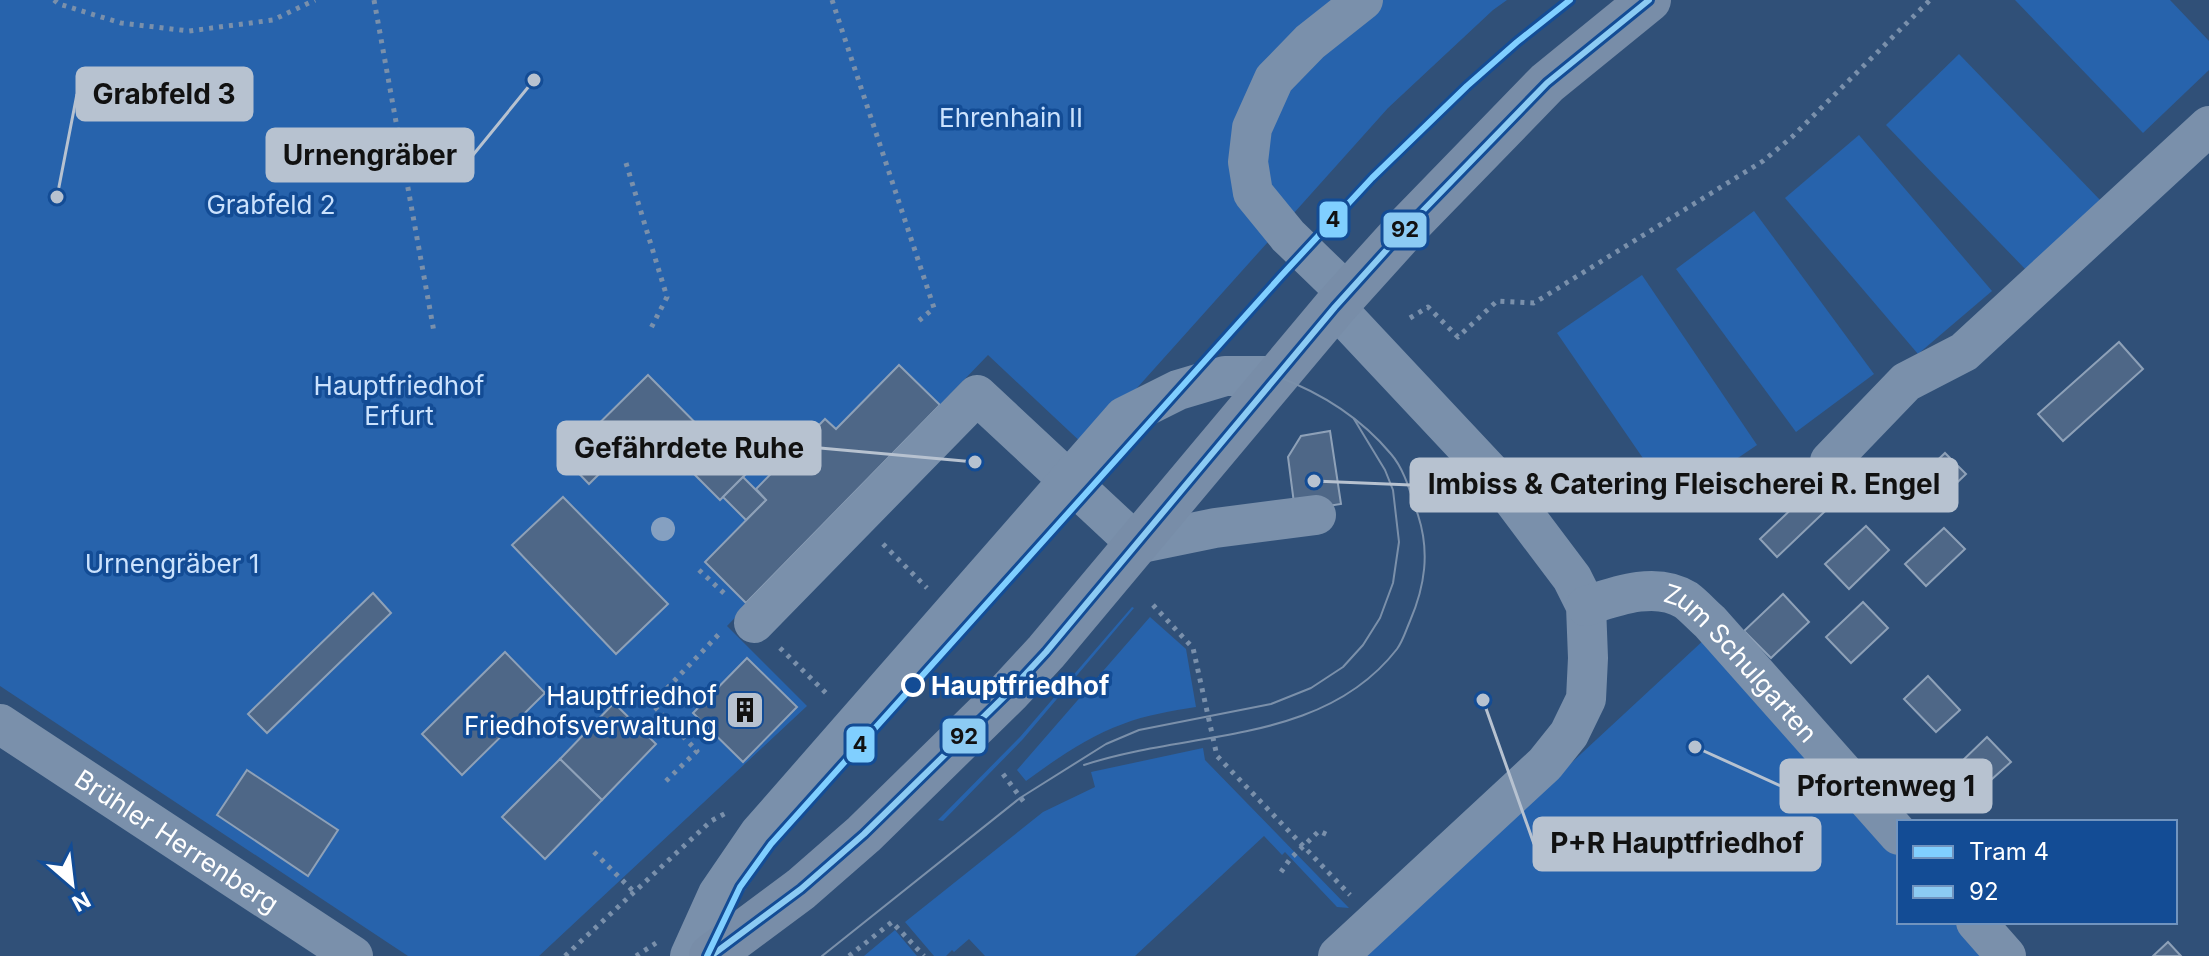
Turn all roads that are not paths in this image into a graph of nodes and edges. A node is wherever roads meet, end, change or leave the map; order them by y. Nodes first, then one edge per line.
1 (1363, 0) edge
2 (1649, 0) edge
3 (2209, 126) edge
4 (1341, 300) junction
5 (1276, 376) junction
6 (1830, 461) dead end
7 (1076, 487) junction
8 (1316, 515) dead end
9 (1137, 544) junction
10 (1586, 606) junction
11 (740, 624) road end
12 (0, 724) edge
13 (1897, 833) edge
14 (1978, 924) edge
15 (353, 956) edge
16 (690, 956) edge
17 (709, 956) edge
18 (1338, 956) edge
19 (2006, 956) edge

1 - 4 street
2 - 4 main road
3 - 6 street
4 - 5 main road
4 - 10 street
5 - 7 street
5 - 9 main road
7 - 9 street
7 - 11 street
7 - 16 street
7 - 17 street
8 - 9 street
9 - 17 main road
10 - 13 street, Zum Schulgarten
10 - 18 street
12 - 15 street, Brühler Herrenberg
14 - 19 street

